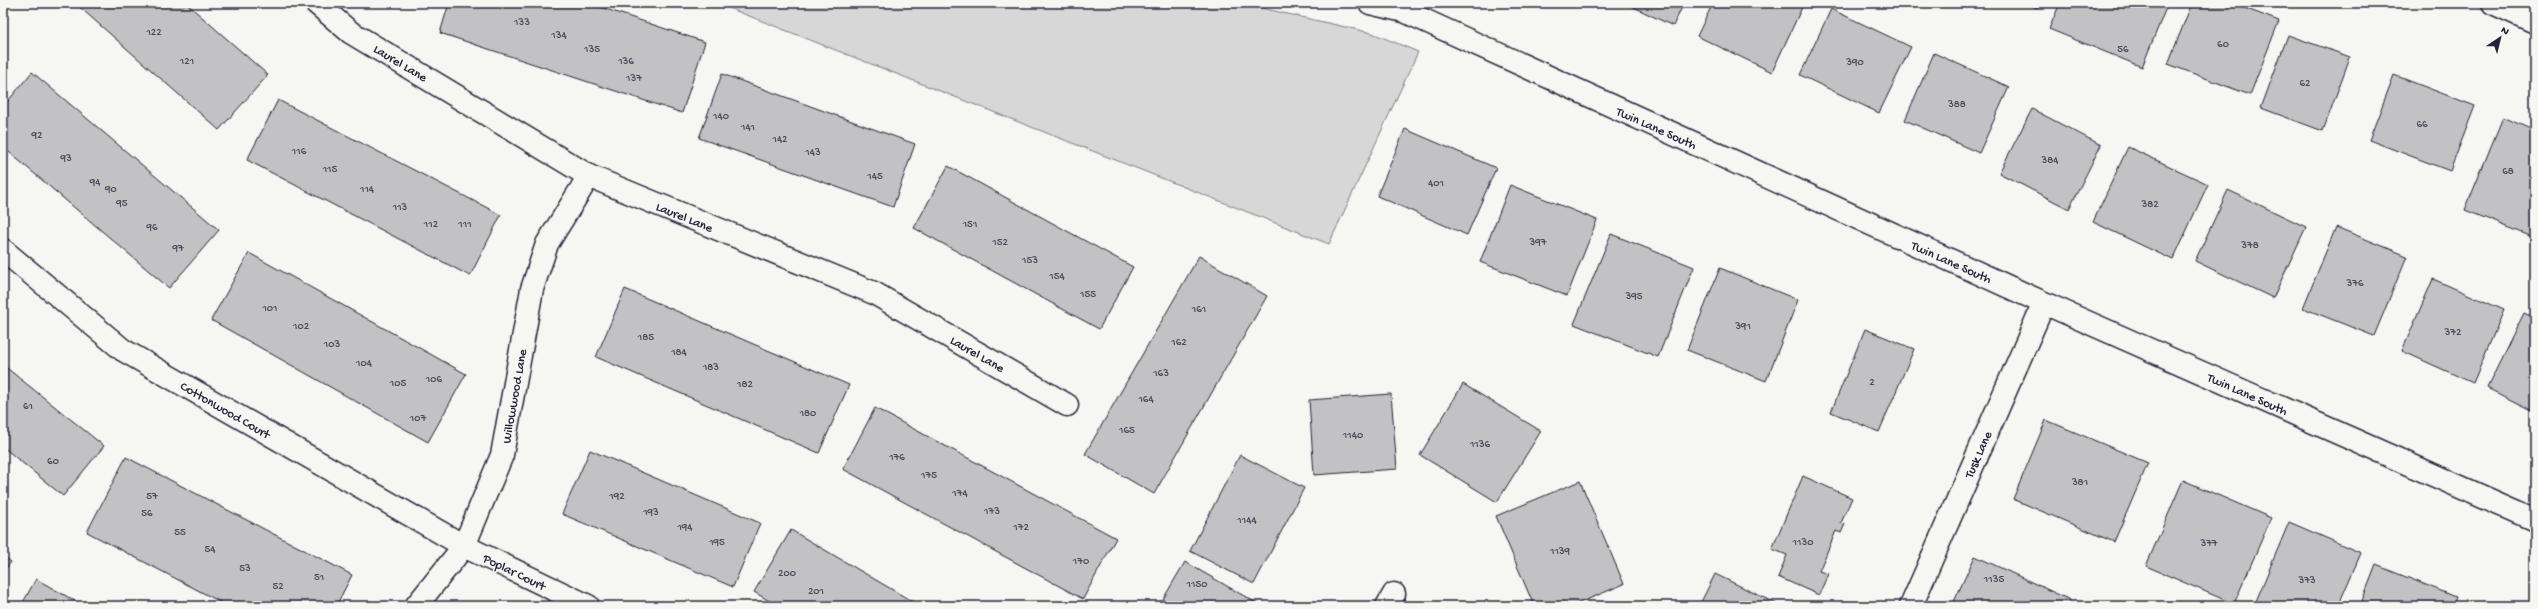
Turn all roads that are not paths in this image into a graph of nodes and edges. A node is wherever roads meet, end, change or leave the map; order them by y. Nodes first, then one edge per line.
1 (316, 3) edge
2 (1370, 3) edge
3 (2493, 3) edge
4 (2535, 22) edge
5 (589, 176) junction
6 (3, 250) edge
7 (2044, 303) junction
8 (1067, 406) dead end
9 (2535, 520) edge
10 (464, 546) junction
11 (416, 606) edge
12 (588, 606) edge
13 (1911, 606) edge

1 - 5 street, Laurel Lane
2 - 7 street, Twin Lane South
3 - 4 street
5 - 8 street, Laurel Lane
5 - 10 street, Willowwood Lane
6 - 10 street, Cottonwood Court
7 - 9 street, Twin Lane South
7 - 13 street, Tusk Lane
10 - 11 street, Willowwood Lane
10 - 12 street, Poplar Court

